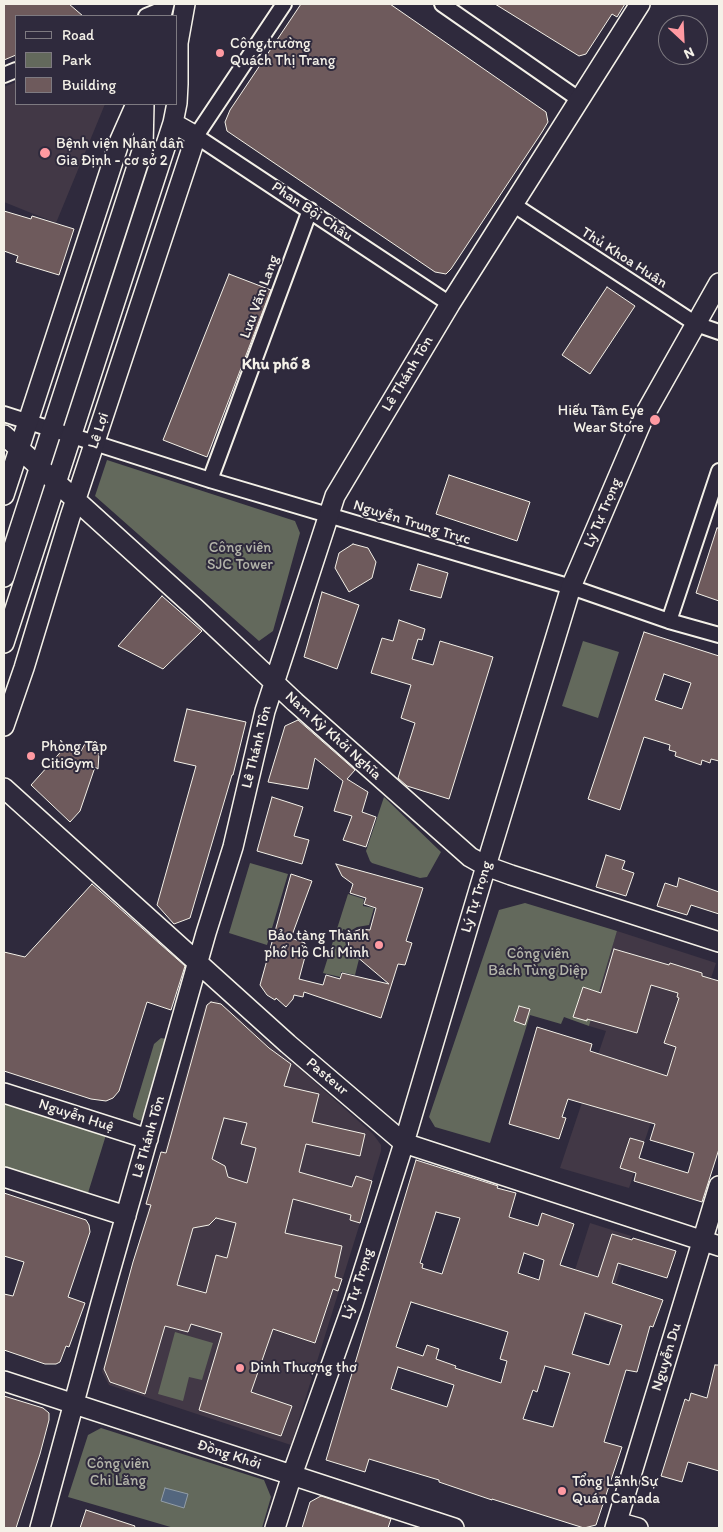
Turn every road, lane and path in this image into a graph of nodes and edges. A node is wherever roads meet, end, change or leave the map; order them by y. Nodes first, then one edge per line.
1 (185, 4) edge
2 (284, 4) edge
3 (442, 4) edge
4 (640, 4) edge
5 (178, 43) edge
6 (178, 43) edge
7 (178, 84) edge
8 (580, 100) junction
9 (136, 105) edge
10 (144, 105) edge
11 (177, 105) edge
12 (173, 123) junction
13 (196, 136) junction
14 (514, 205) junction
15 (310, 210) junction
16 (719, 283) edge
17 (450, 304) junction
18 (696, 324) junction
19 (719, 332) edge
20 (4, 414) edge
21 (27, 422) junction
22 (51, 429) junction
23 (4, 435) edge
24 (71, 435) junction
25 (95, 442) junction
26 (19, 448) junction
27 (40, 466) junction
28 (719, 471) edge
29 (210, 480) junction
30 (56, 481) junction
31 (4, 495) edge
32 (76, 499) junction
33 (328, 514) junction
34 (4, 577) edge
35 (571, 587) junction
36 (669, 621) junction
37 (719, 634) edge
38 (4, 643) edge
39 (275, 683) junction
40 (4, 726) edge
41 (4, 788) edge
42 (486, 866) junction
43 (719, 942) edge
44 (198, 962) junction
45 (4, 1092) edge
46 (148, 1139) junction
47 (404, 1143) junction
48 (4, 1177) edge
49 (719, 1186) edge
50 (126, 1216) junction
51 (711, 1243) edge
52 (4, 1381) edge
53 (73, 1404) junction
54 (292, 1475) junction
55 (616, 1525) edge
56 (40, 1528) edge
57 (275, 1528) edge
58 (454, 1528) edge
59 (638, 1528) edge

1 - 6 street
2 - 13 street
3 - 8 street
4 - 8 street, Lê Thánh Tôn
5 - 7 street
8 - 14 street, Lê Thánh Tôn
9 - 21 street
10 - 22 street
11 - 12 street
12 - 13 street, Phan Bội Châu
12 - 24 street, Lê Lợi
13 - 15 street, Phan Bội Châu
13 - 25 street, Lê Lợi
14 - 17 street, Lê Thánh Tôn
14 - 18 street, Thủ Khoa Huân
15 - 17 street, Phan Bội Châu
15 - 29 street, Lưu Văn Lang
16 - 18 street, Lý Tự Trọng
17 - 33 street, Lê Thánh Tôn
18 - 19 street, Thủ Khoa Huân
18 - 35 street, Lý Tự Trọng
20 - 21 street
21 - 22 street, Nguyễn Trung Trực
21 - 26 street
22 - 24 street, Nguyễn Trung Trực
22 - 27 street
23 - 26 street, Nam Kỳ Khởi Nghĩa
24 - 25 street, Nguyễn Trung Trực
24 - 30 street, Lê Lợi
25 - 29 street, Nguyễn Trung Trực
25 - 32 street, Lê Lợi
26 - 27 street, Nam Kỳ Khởi Nghĩa
26 - 31 street
27 - 30 street, Nam Kỳ Khởi Nghĩa
27 - 34 street
28 - 36 street
29 - 33 street, Nguyễn Trung Trực
30 - 32 street, Nam Kỳ Khởi Nghĩa
30 - 38 street, Lê Lợi
32 - 39 street, Nam Kỳ Khởi Nghĩa
32 - 40 street, Lê Lợi
33 - 35 street, Nguyễn Trung Trực
33 - 39 street, Lê Thánh Tôn
35 - 36 street, Nguyễn Trung Trực
35 - 42 street, Lý Tự Trọng
36 - 37 street, Nguyễn Trung Trực
39 - 42 street, Nam Kỳ Khởi Nghĩa
39 - 44 street, Lê Thánh Tôn
41 - 44 street, Pasteur
42 - 43 street, Nam Kỳ Khởi Nghĩa
42 - 47 street, Lý Tự Trọng
44 - 46 street, Lê Thánh Tôn
44 - 47 street, Pasteur
45 - 46 street, Nguyễn Huệ
46 - 50 street, Lê Thánh Tôn
47 - 51 street, Pasteur
47 - 54 street, Lý Tự Trọng
48 - 50 street
49 - 51 street, Nguyễn Du
50 - 53 street, Lê Thánh Tôn
51 - 55 street, Nguyễn Du
52 - 53 street, Ðồng Khởi
53 - 54 street, Ðồng Khởi
53 - 56 street, Lê Thánh Tôn
54 - 57 street, Lý Tự Trọng
54 - 58 street, Ðồng Khởi
55 - 59 street

